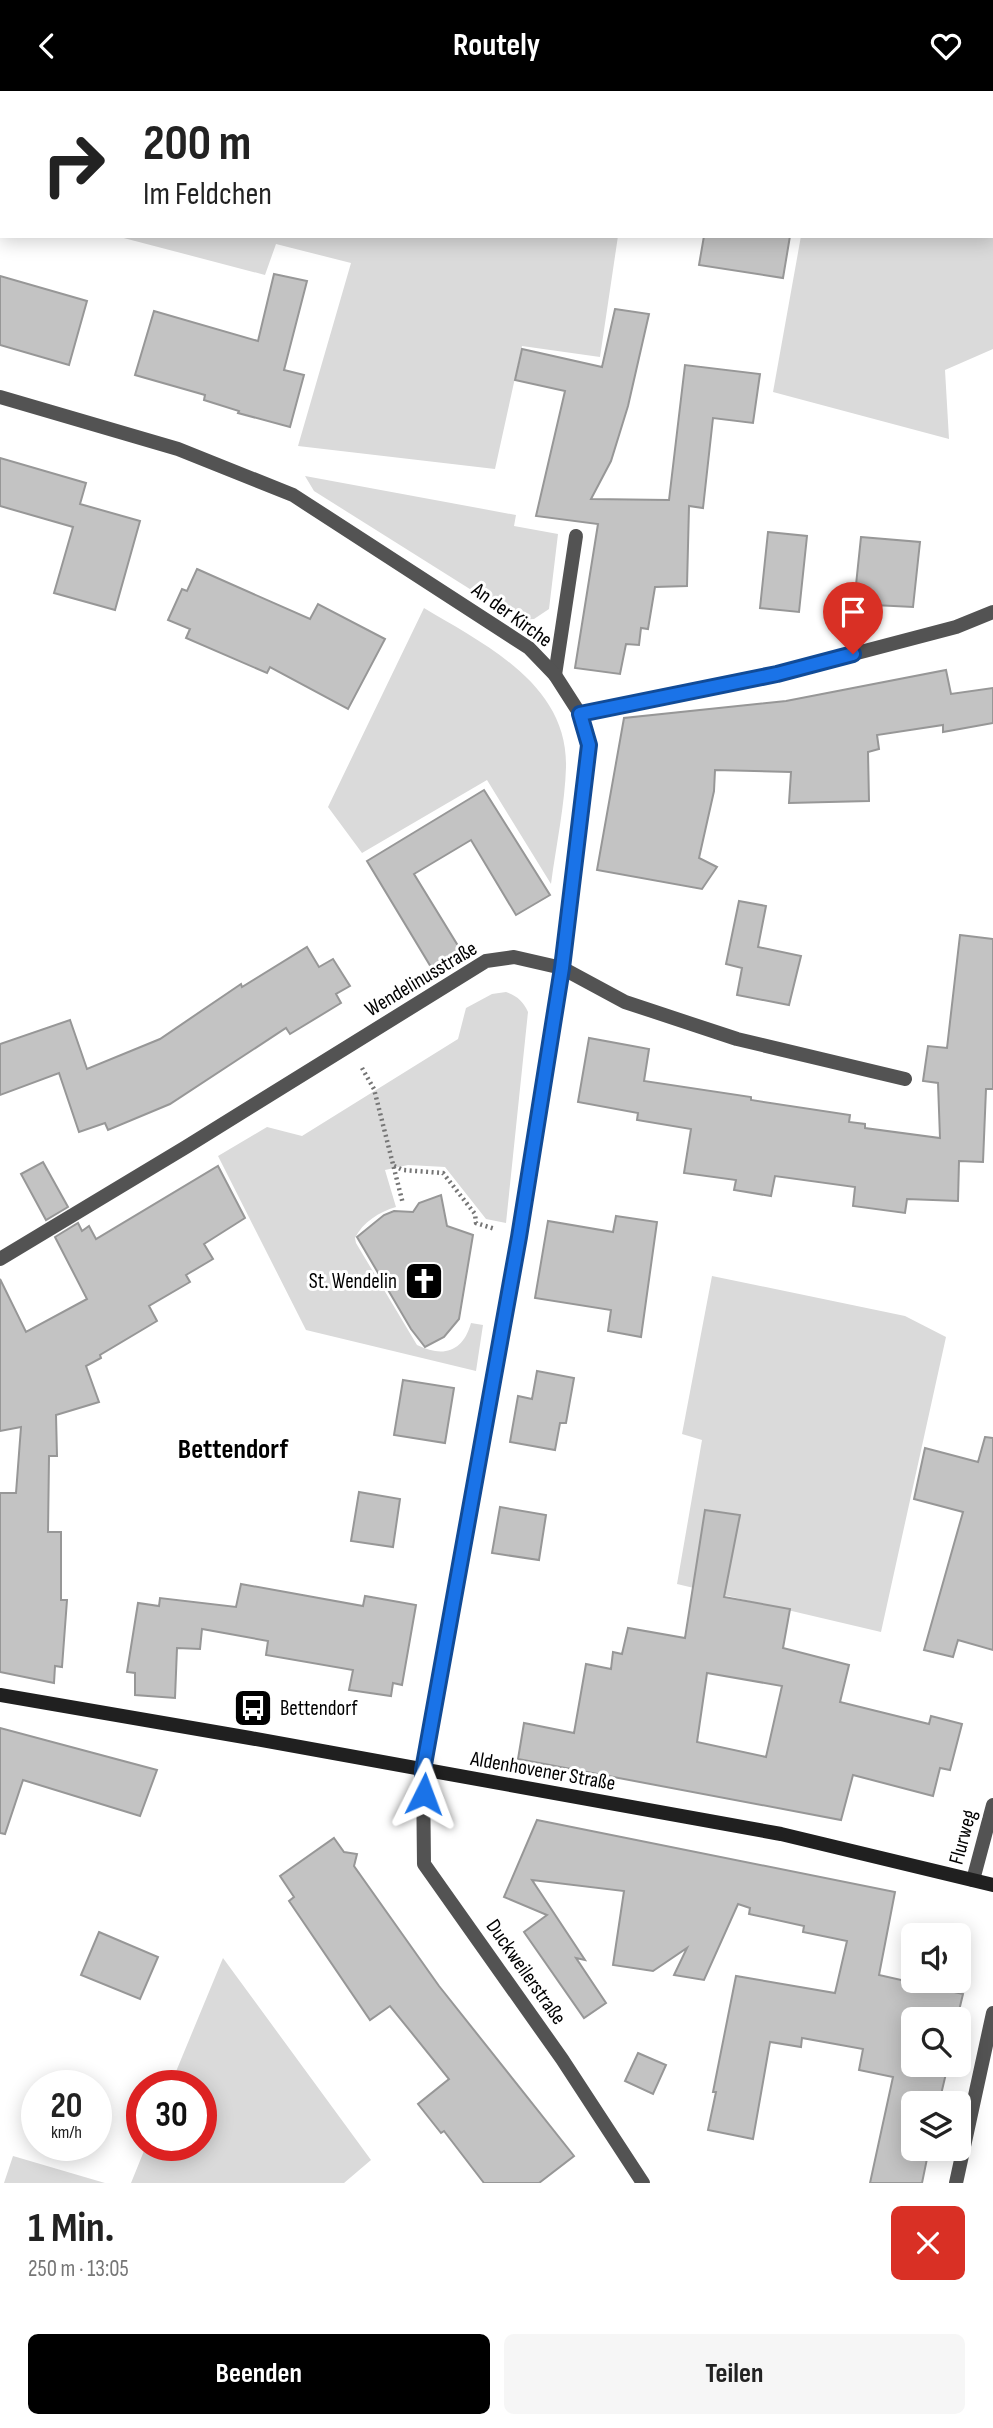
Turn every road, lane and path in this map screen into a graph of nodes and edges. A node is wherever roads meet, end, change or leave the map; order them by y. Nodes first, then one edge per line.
1 (0, 397) edge
2 (576, 536) dead end
3 (993, 612) edge
4 (555, 675) junction
5 (580, 714) junction
6 (562, 968) junction
7 (349, 1047) junction
8 (905, 1079) dead end
9 (393, 1165) junction
10 (402, 1204) dead end
11 (519, 1237) junction
12 (0, 1259) edge
13 (0, 1696) edge
14 (423, 1770) junction
15 (993, 1805) edge
16 (973, 1880) junction
17 (993, 1885) edge
18 (993, 2013) edge
19 (643, 2183) edge
20 (956, 2183) edge

1 - 4 street, An der Kirche
2 - 4 street
3 - 5 street
4 - 5 street, An der Kirche
5 - 6 street, An der Kirche
6 - 7 street, Wendelinusstraße
6 - 8 street, Wendelinusstraße
6 - 11 street, An der Kirche
7 - 9 path
7 - 12 street, Wendelinusstraße
9 - 10 path
9 - 11 path
11 - 14 street, An der Kirche
13 - 14 main road, Aldenhovener Straße
14 - 16 main road, Aldenhovener Straße
14 - 19 street, Duckweilerstraße
15 - 16 street, Flurweg
16 - 17 main road, Aldenhovener Straße
18 - 20 street

